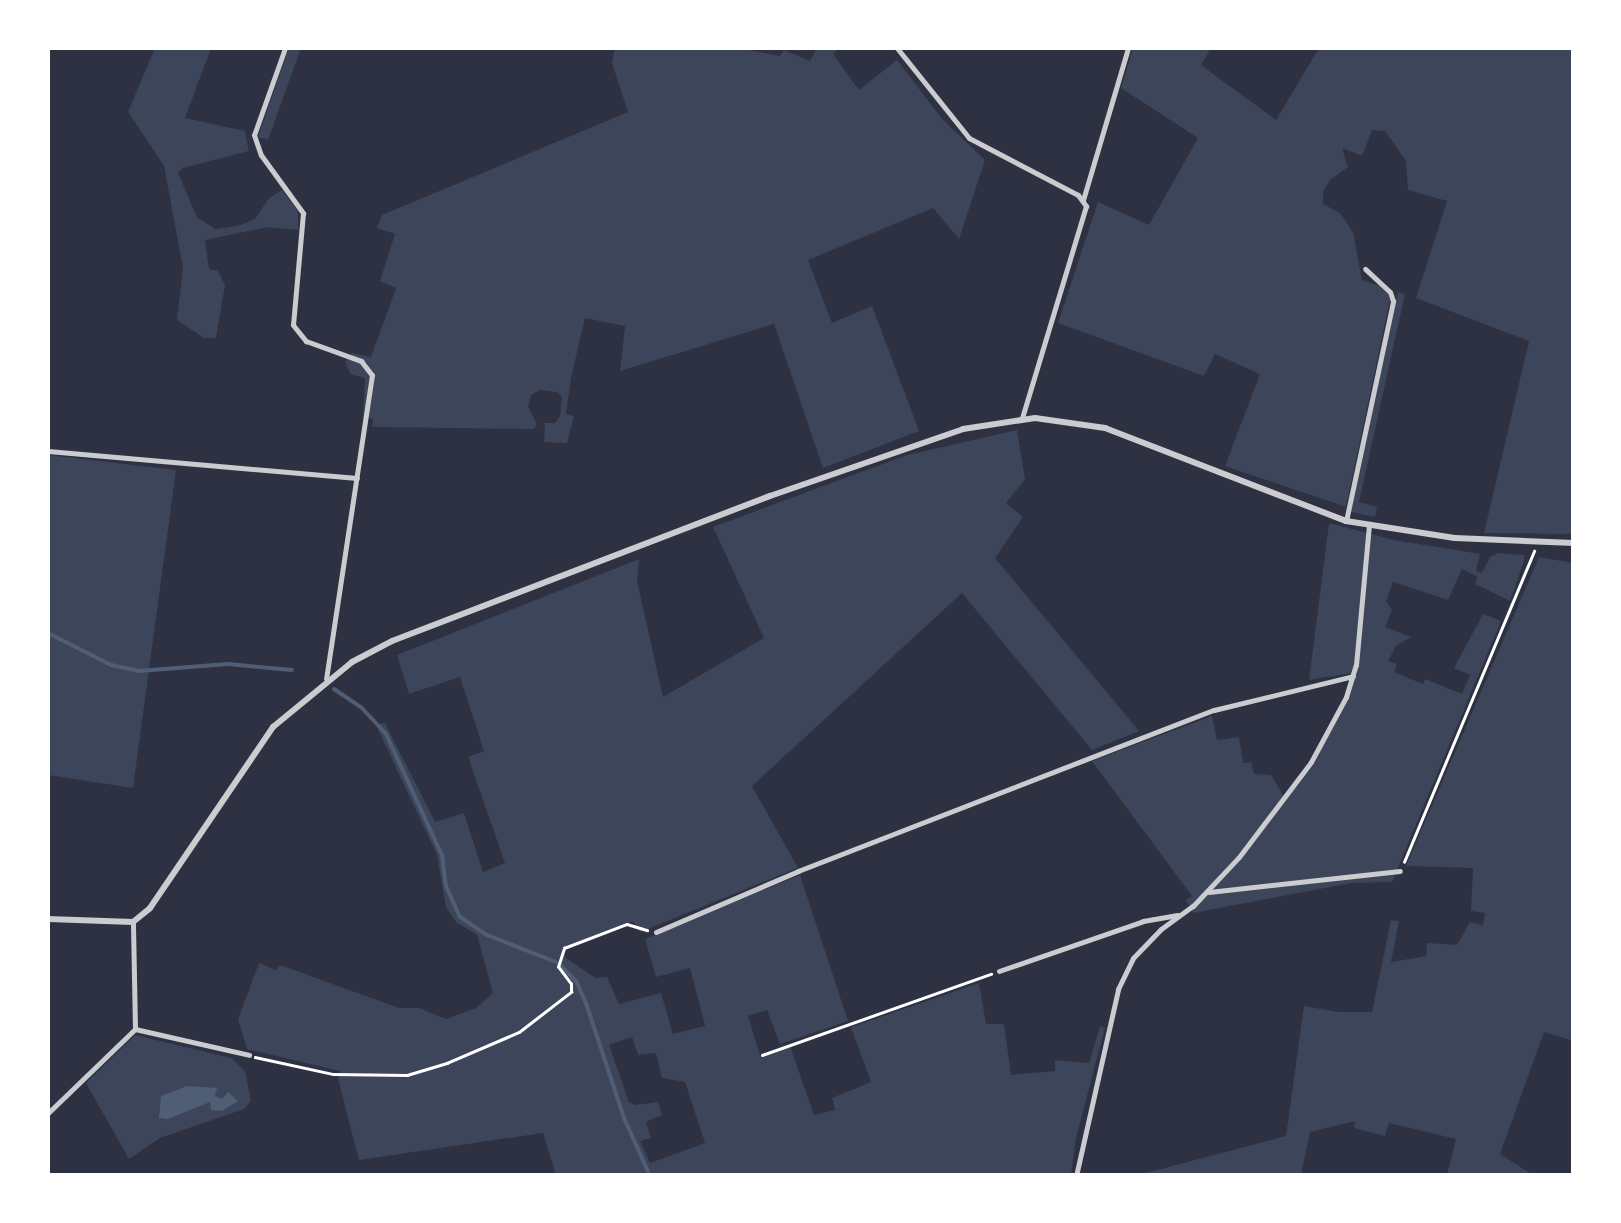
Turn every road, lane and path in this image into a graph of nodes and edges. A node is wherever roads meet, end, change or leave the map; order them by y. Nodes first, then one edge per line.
1 (285, 48) edge
2 (896, 48) edge
3 (1128, 48) edge
4 (1083, 200) junction
5 (1365, 270) dead end
6 (1022, 418) junction
7 (48, 451) edge
8 (357, 478) junction
9 (1346, 521) junction
10 (1370, 526) junction
11 (1574, 543) edge
12 (1536, 545) junction
13 (1352, 676) junction
14 (326, 679) junction
15 (1400, 871) joint
16 (1206, 892) junction
17 (1180, 915) junction
18 (48, 919) edge
19 (133, 922) junction
20 (656, 932) joint
21 (999, 971) joint
22 (135, 1029) junction
23 (249, 1055) joint
24 (762, 1055) dead end
25 (48, 1113) edge
26 (1076, 1176) edge

1 - 8 street
2 - 4 street
3 - 4 street
4 - 6 street
5 - 9 street
6 - 9 street
6 - 14 street
7 - 8 street
8 - 14 street
9 - 10 street
10 - 12 street
10 - 13 street
11 - 12 street
12 - 15 path
13 - 16 street
13 - 20 street
14 - 19 street
15 - 16 street
16 - 17 street
17 - 21 street
17 - 26 street
18 - 19 street
19 - 22 street
20 - 23 path
21 - 24 path
22 - 23 street
22 - 25 street

